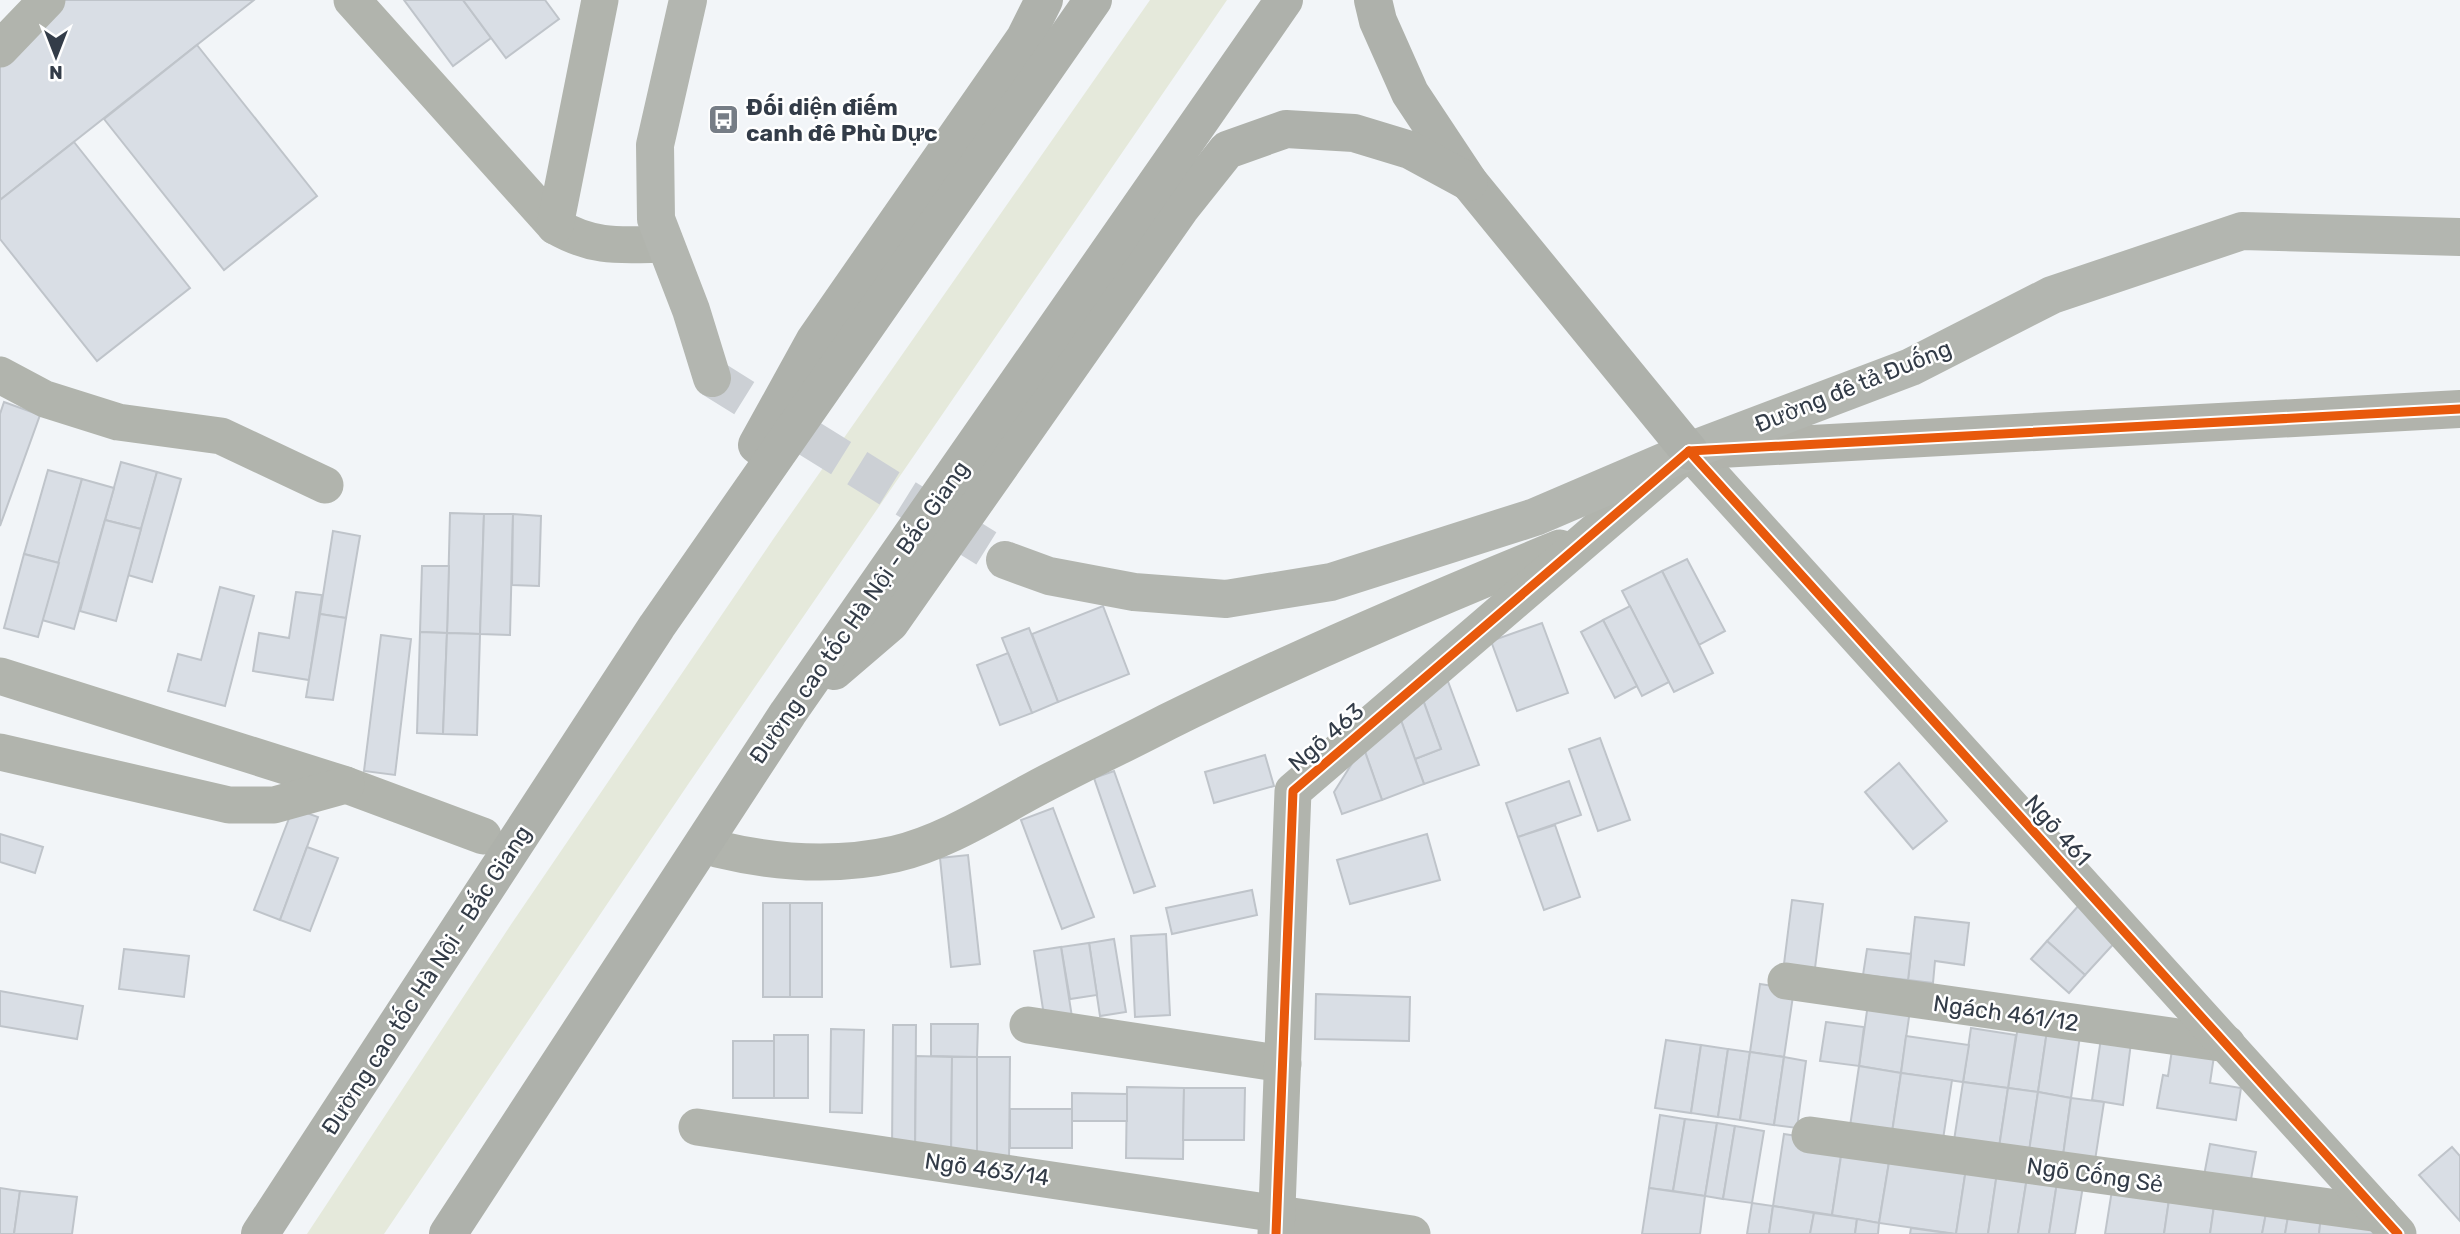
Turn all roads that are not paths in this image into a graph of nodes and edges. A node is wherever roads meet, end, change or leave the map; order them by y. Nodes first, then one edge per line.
1 (47, 0) edge
2 (352, 0) edge
3 (600, 0) edge
4 (688, 0) edge
5 (1044, 0) edge
6 (1093, 0) edge
7 (1284, 0) edge
8 (1373, 0) edge
9 (0, 49) edge
10 (1469, 182) junction
11 (555, 226) junction
12 (2460, 237) edge
13 (666, 244) junction
14 (0, 375) edge
15 (712, 378) tunnel mouth
16 (2460, 409) edge
17 (1689, 451) junction
18 (325, 485) dead end
19 (1590, 536) junction
20 (1005, 561) tunnel mouth
21 (657, 626) junction
22 (0, 676) edge
23 (793, 706) junction
24 (0, 752) edge
25 (346, 785) junction
26 (483, 836) dead end
27 (717, 849) dead end
28 (1786, 981) dead end
29 (1028, 1025) dead end
30 (2227, 1044) junction
31 (1283, 1065) junction
32 (697, 1127) dead end
33 (1810, 1135) dead end
34 (1277, 1223) edge
35 (2389, 1224) edge
36 (260, 1234) edge
37 (448, 1234) edge
38 (1412, 1234) edge

1 - 9 street
2 - 11 street
3 - 11 street
4 - 13 main road
5 - 21 highway
6 - 21 highway, Đường cao tốc Hà Nội - Bắc Giang
7 - 23 highway, Đường cao tốc Hà Nội - Bắc Giang
8 - 10 highway
10 - 17 highway
10 - 23 highway
11 - 13 street
12 - 17 main road, Đường đê tả Đuống
13 - 15 main road
14 - 18 street
16 - 17 street
17 - 19 street, Ngõ 463
17 - 20 main road, Đường đê tả Đuống
17 - 30 street, Ngõ 461
19 - 27 street
19 - 31 street, Ngõ 463
21 - 36 highway, Đường cao tốc Hà Nội - Bắc Giang
22 - 25 street
23 - 37 highway, Đường cao tốc Hà Nội - Bắc Giang
24 - 25 street
25 - 26 street
28 - 30 street, Ngách 461/12
29 - 31 street
30 - 35 street, Ngõ 461
31 - 34 street, Ngõ 463
32 - 34 street, Ngõ 463/14
33 - 35 street, Ngõ Cống Sẻ
34 - 38 street, Ngõ 463/14

